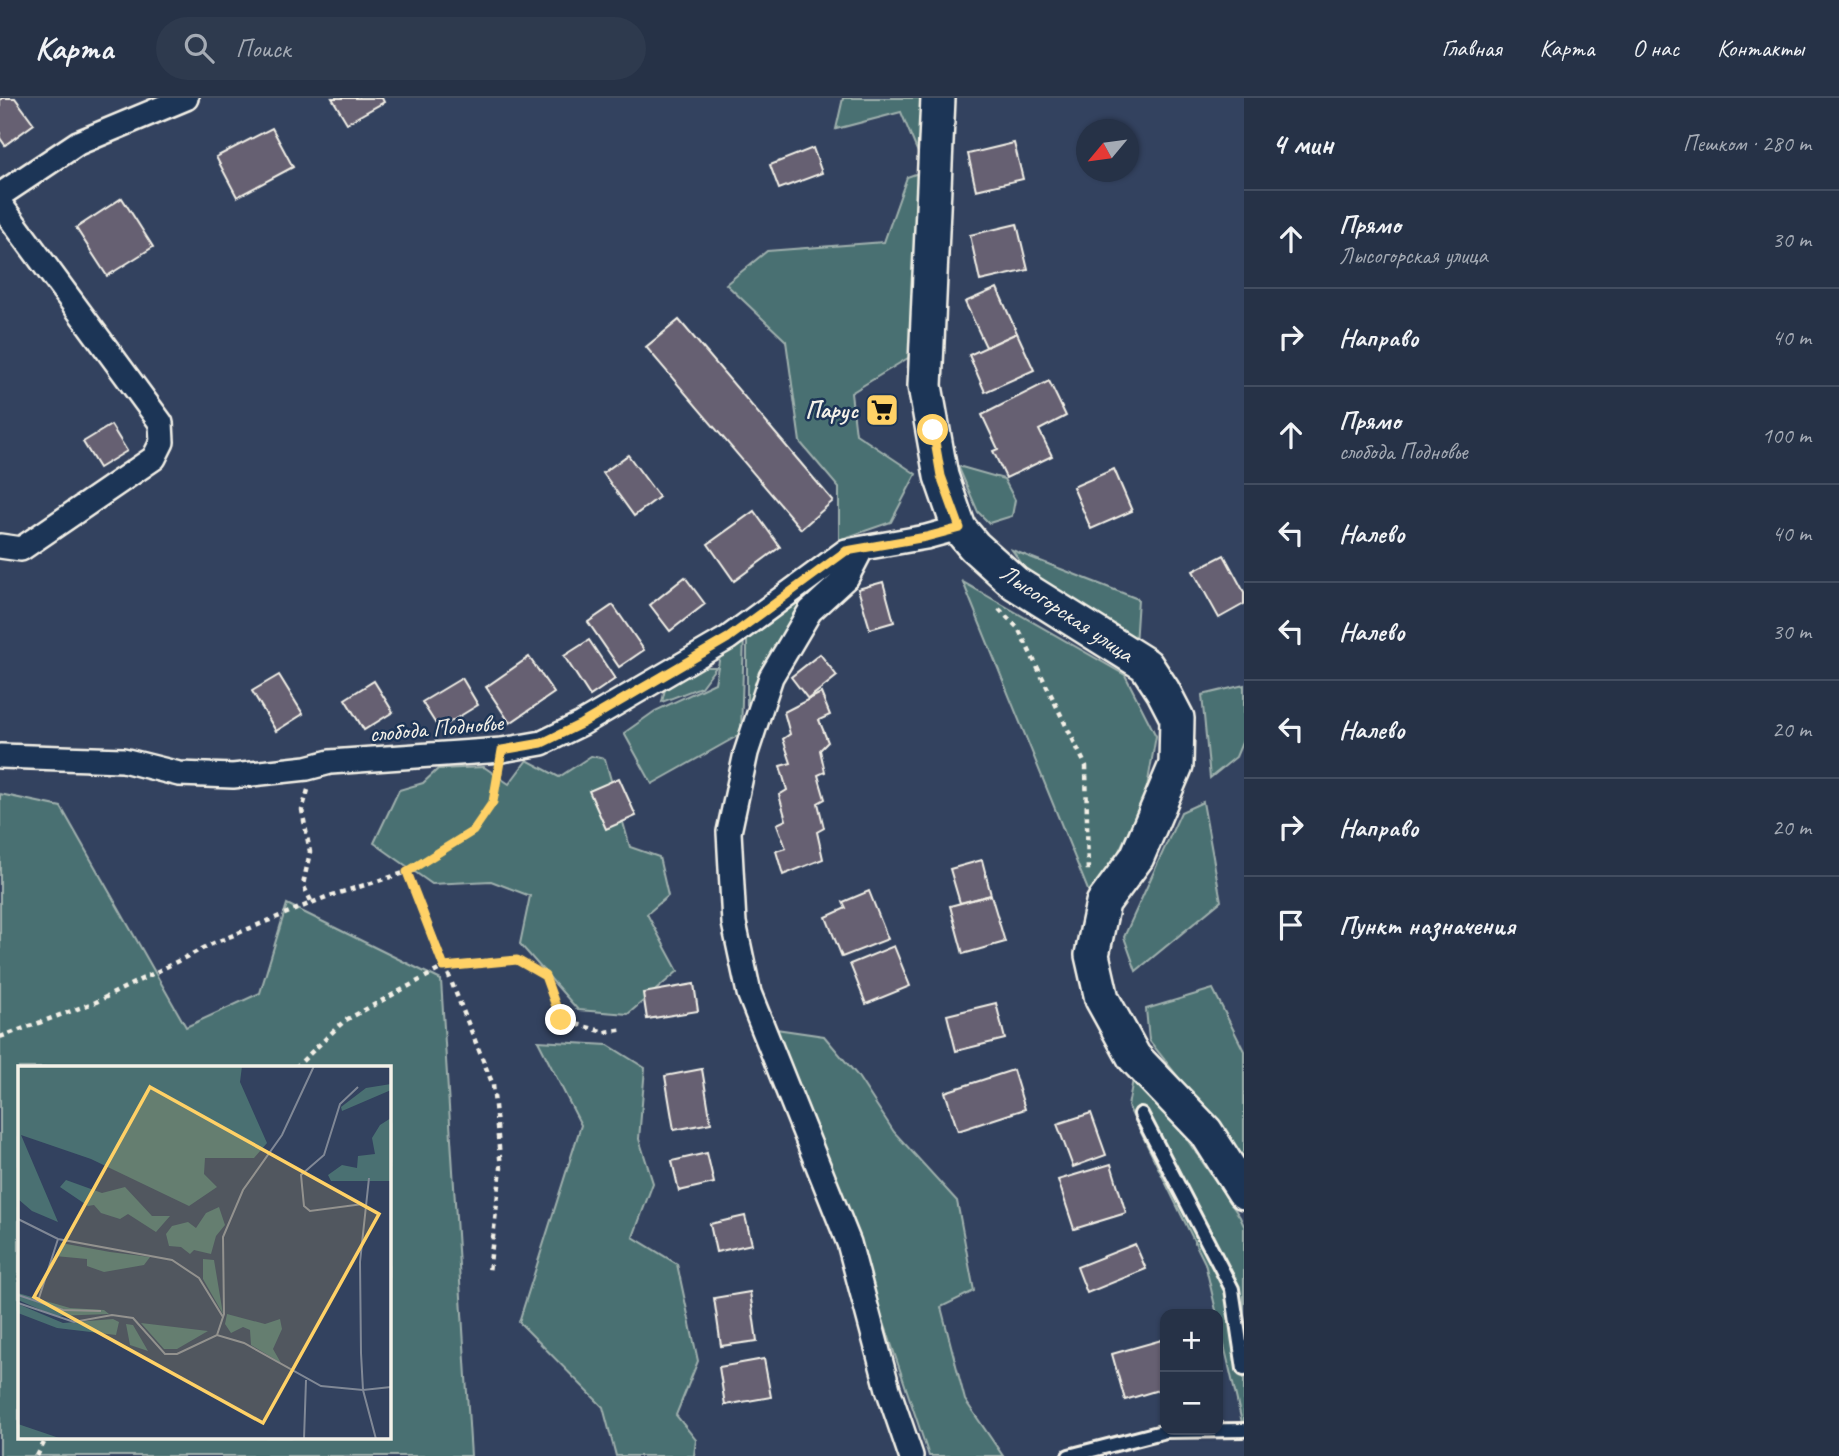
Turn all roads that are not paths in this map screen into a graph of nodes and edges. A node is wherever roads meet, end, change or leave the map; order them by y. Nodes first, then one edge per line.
1 (186, 98) edge
2 (938, 98) edge
3 (0, 195) edge
4 (0, 204) edge
5 (960, 528) junction
6 (0, 546) edge
7 (853, 551) junction
8 (0, 757) edge
9 (1141, 1114) dead end
10 (1244, 1192) edge
11 (1244, 1369) edge
12 (1244, 1430) edge
13 (911, 1456) edge
14 (1069, 1456) edge

1 - 3 street
2 - 5 street, Лысогорская улица
4 - 6 street
5 - 7 street
5 - 10 street, Лысогорская улица
7 - 8 street, слобода Подновье
7 - 13 street
9 - 11 lane
12 - 14 lane

